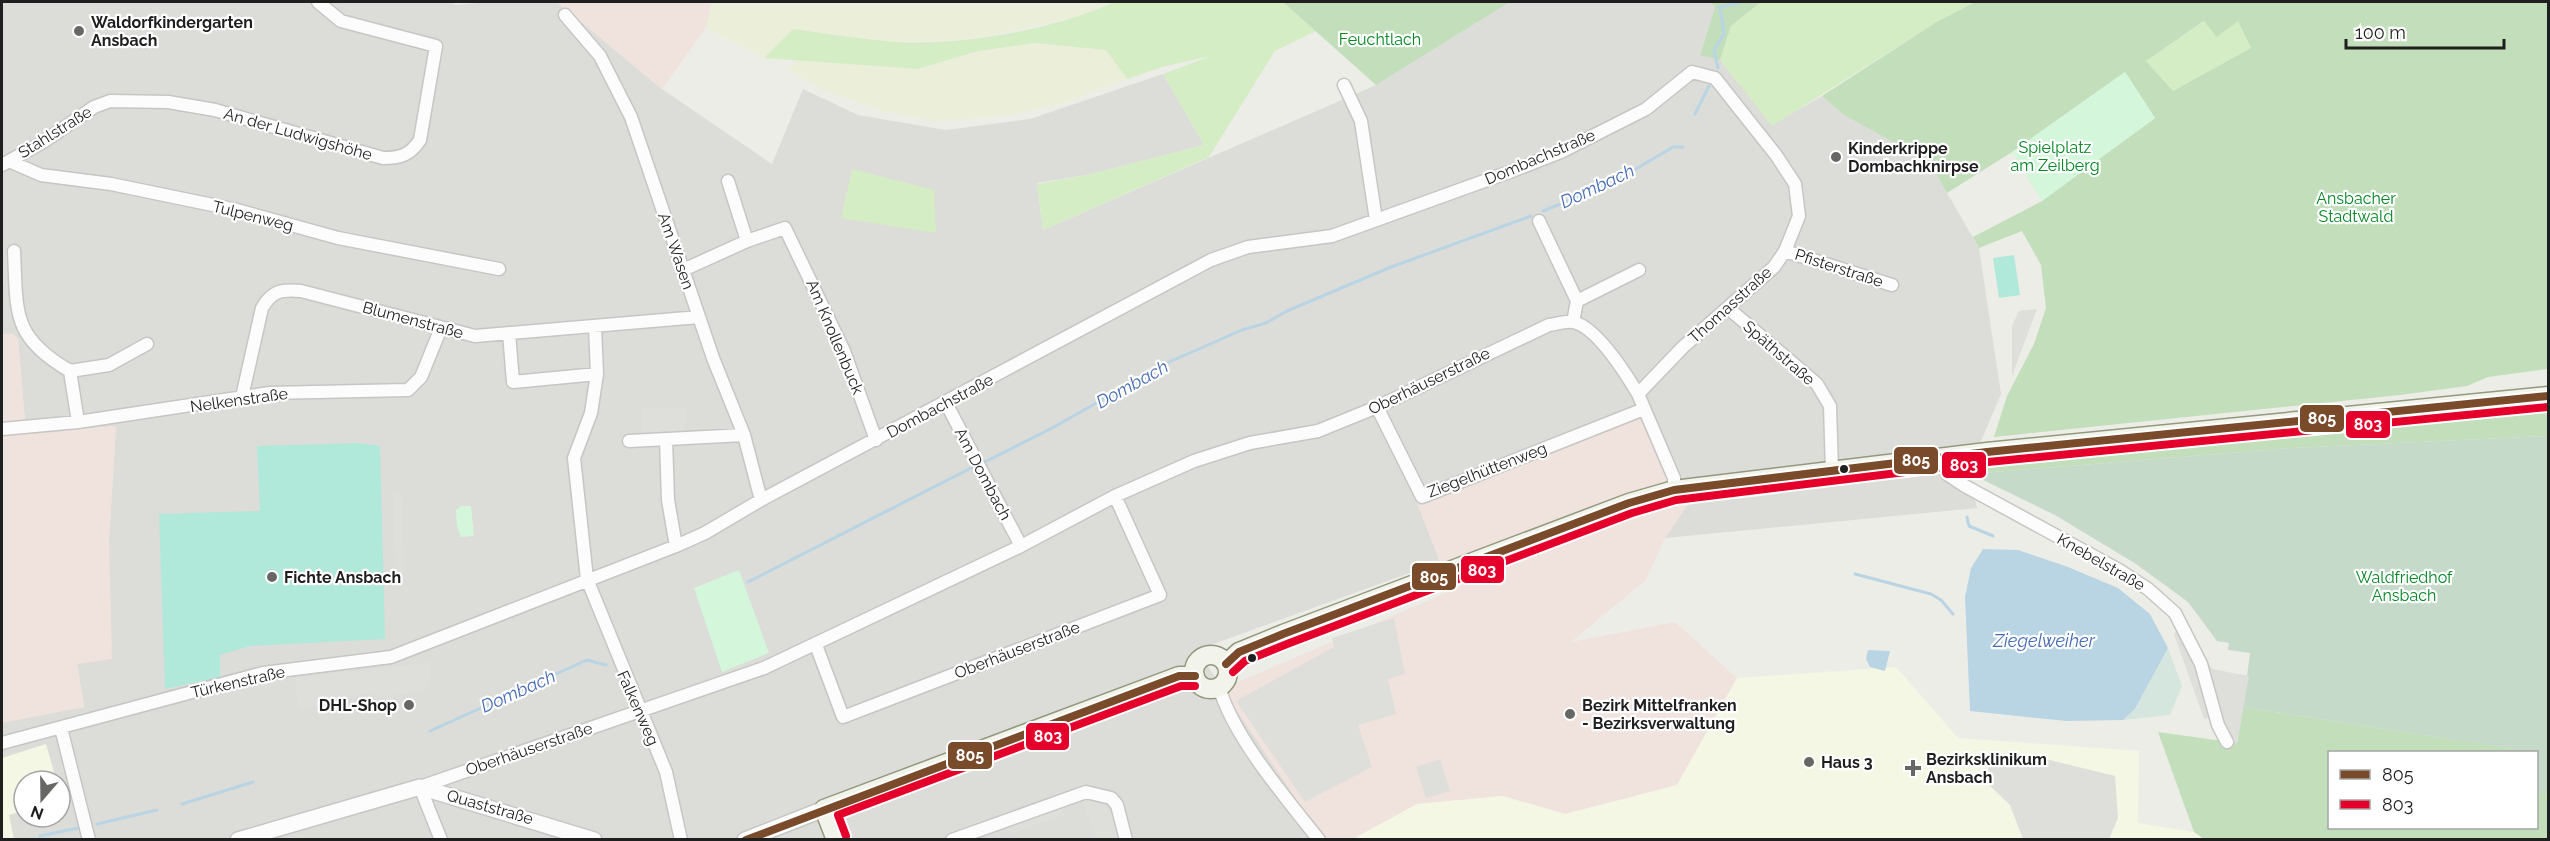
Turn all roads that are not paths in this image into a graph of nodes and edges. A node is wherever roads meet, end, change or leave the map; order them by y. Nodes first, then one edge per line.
1 (318, 2) edge
2 (565, 15) dead end
3 (1692, 72) joint
4 (1344, 85) dead end
5 (110, 101) joint
6 (5, 163) edge
7 (728, 181) dead end
8 (1376, 220) junction
9 (1539, 221) dead end
10 (747, 241) junction
11 (14, 251) dead end
12 (1785, 251) junction
13 (499, 268) dead end
14 (683, 270) junction
15 (1639, 270) dead end
16 (1892, 285) dead end
17 (1577, 301) junction
18 (1728, 308) junction
19 (699, 317) junction
20 (1574, 322) junction
21 (595, 327) junction
22 (441, 328) junction
23 (509, 333) junction
24 (147, 344) dead end
25 (69, 371) junction
26 (597, 374) junction
27 (1638, 394) junction
28 (242, 396) junction
29 (2548, 396) edge
30 (946, 403) junction
31 (1377, 407) junction
32 (1644, 409) junction
33 (78, 422) junction
34 (2, 429) edge
35 (744, 435) junction
36 (666, 439) junction
37 (876, 440) junction
38 (629, 441) dead end
39 (1940, 458) junction
40 (1832, 471) junction
41 (1674, 490) junction
42 (1115, 496) junction
43 (761, 500) junction
44 (676, 546) junction
45 (1021, 546) junction
46 (586, 579) junction
47 (508, 610) joint
48 (816, 645) junction
49 (1226, 664) junction
50 (1195, 676) junction
51 (1219, 687) junction
52 (641, 710) junction
53 (61, 728) junction
54 (2227, 742) dead end
55 (2, 743) edge
56 (420, 787) junction
57 (824, 809) junction
58 (89, 840) edge
59 (238, 840) edge
60 (441, 840) edge
61 (594, 840) edge
62 (681, 840) edge
63 (745, 840) edge
64 (836, 840) edge
65 (952, 840) edge
66 (1126, 840) edge
67 (1319, 840) edge

1 - 5 street, An der Ludwigshöhe
2 - 14 street, Am Wasen
3 - 8 street, Dombachstraße
3 - 12 street, Thomasstraße
4 - 8 street
5 - 6 street, Stahlstraße
6 - 13 street, Tulpenweg
7 - 10 street
8 - 30 street, Dombachstraße
9 - 17 street
10 - 14 street
10 - 37 street, Am Knollenbuck
11 - 25 street
12 - 16 street, Pfisterstraße
12 - 18 street, Thomasstraße
14 - 19 street, Am Wasen
15 - 17 street
17 - 20 street
18 - 27 street, Thomasstraße
18 - 40 street, Späthstraße
19 - 21 street, Blumenstraße
19 - 35 street, Am Wasen
20 - 27 street
20 - 31 street, Oberhäuserstraße
21 - 23 street, Blumenstraße
21 - 26 street, Falkenweg
22 - 23 street, Blumenstraße
22 - 28 street, Nelkenstraße
22 - 28 street, Blumenstraße
23 - 26 street
24 - 25 street
25 - 33 street
26 - 46 street, Falkenweg
27 - 32 street
28 - 33 street, Nelkenstraße
29 - 39 main road
30 - 37 street, Dombachstraße
30 - 45 street, Am Dombach
31 - 32 street, Ziegelhüttenweg
31 - 42 street, Oberhäuserstraße
32 - 41 street
33 - 34 street, Nelkenstraße
35 - 36 street
35 - 43 street, Am Wasen
36 - 38 street
36 - 44 street
37 - 43 street, Dombachstraße
39 - 40 main road
39 - 54 street, Knebelstraße
40 - 41 main road
41 - 49 main road
42 - 45 street, Oberhäuserstraße
42 - 48 street, Oberhäuserstraße
43 - 44 street, Dombachstraße
44 - 46 street, Dombachstraße
45 - 48 street, Oberhäuserstraße
46 - 47 street, Dombachstraße
46 - 52 street, Falkenweg
47 - 53 street, Türkenstraße
48 - 52 street, Oberhäuserstraße
49 - 50 main road
49 - 51 main road
50 - 51 main road
50 - 57 main road
51 - 67 street
52 - 56 street, Oberhäuserstraße
52 - 62 street, Falkenweg
53 - 55 street, Türkenstraße
53 - 58 street
56 - 59 street, Oberhäuserstraße
56 - 60 street
56 - 61 street, Quaststraße
57 - 63 street
57 - 64 main road
65 - 66 street

